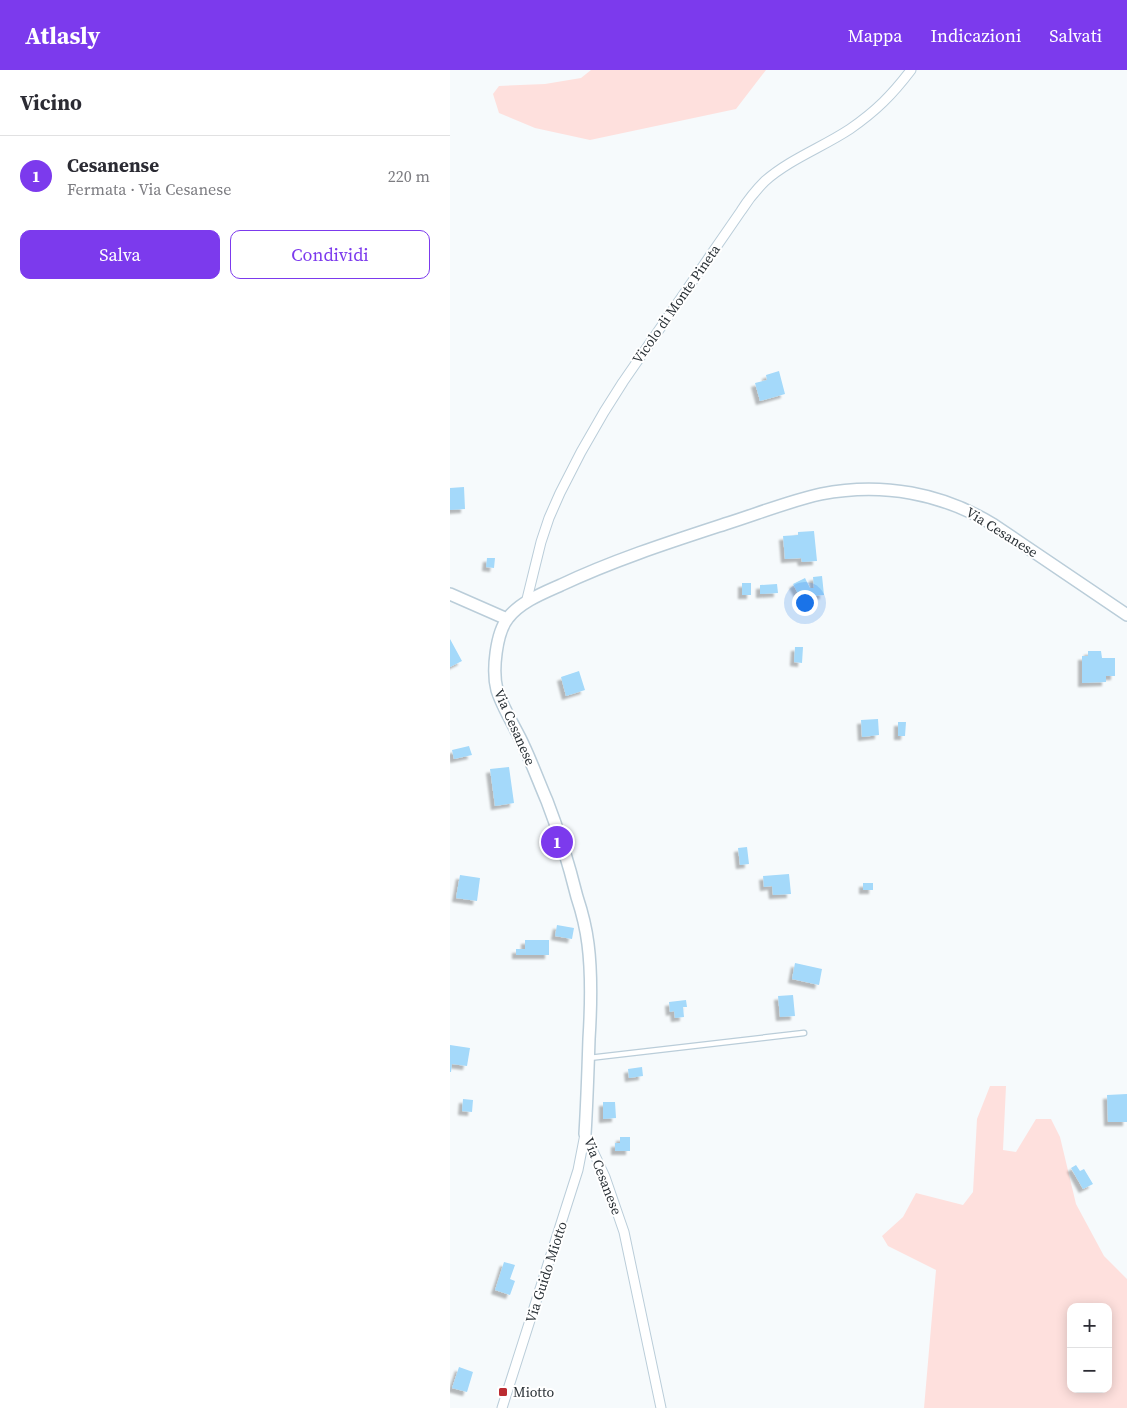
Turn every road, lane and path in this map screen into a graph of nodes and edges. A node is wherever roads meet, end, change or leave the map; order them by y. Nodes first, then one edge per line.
1 (911, 70) edge
2 (450, 594) edge
3 (526, 602) junction
4 (1127, 615) edge
5 (506, 619) junction
6 (804, 1033) dead end
7 (588, 1058) junction
8 (585, 1134) junction
9 (502, 1408) edge
10 (661, 1408) edge

1 - 3 street, Vicolo di Monte Pineta
2 - 5 street
3 - 4 street, Via Cesanese
3 - 5 street, Via Cesanese
5 - 7 street, Via Cesanese
6 - 7 lane
7 - 8 street, Via Cesanese
8 - 9 street, Via Guido Miotto
8 - 10 street, Via Cesanese

